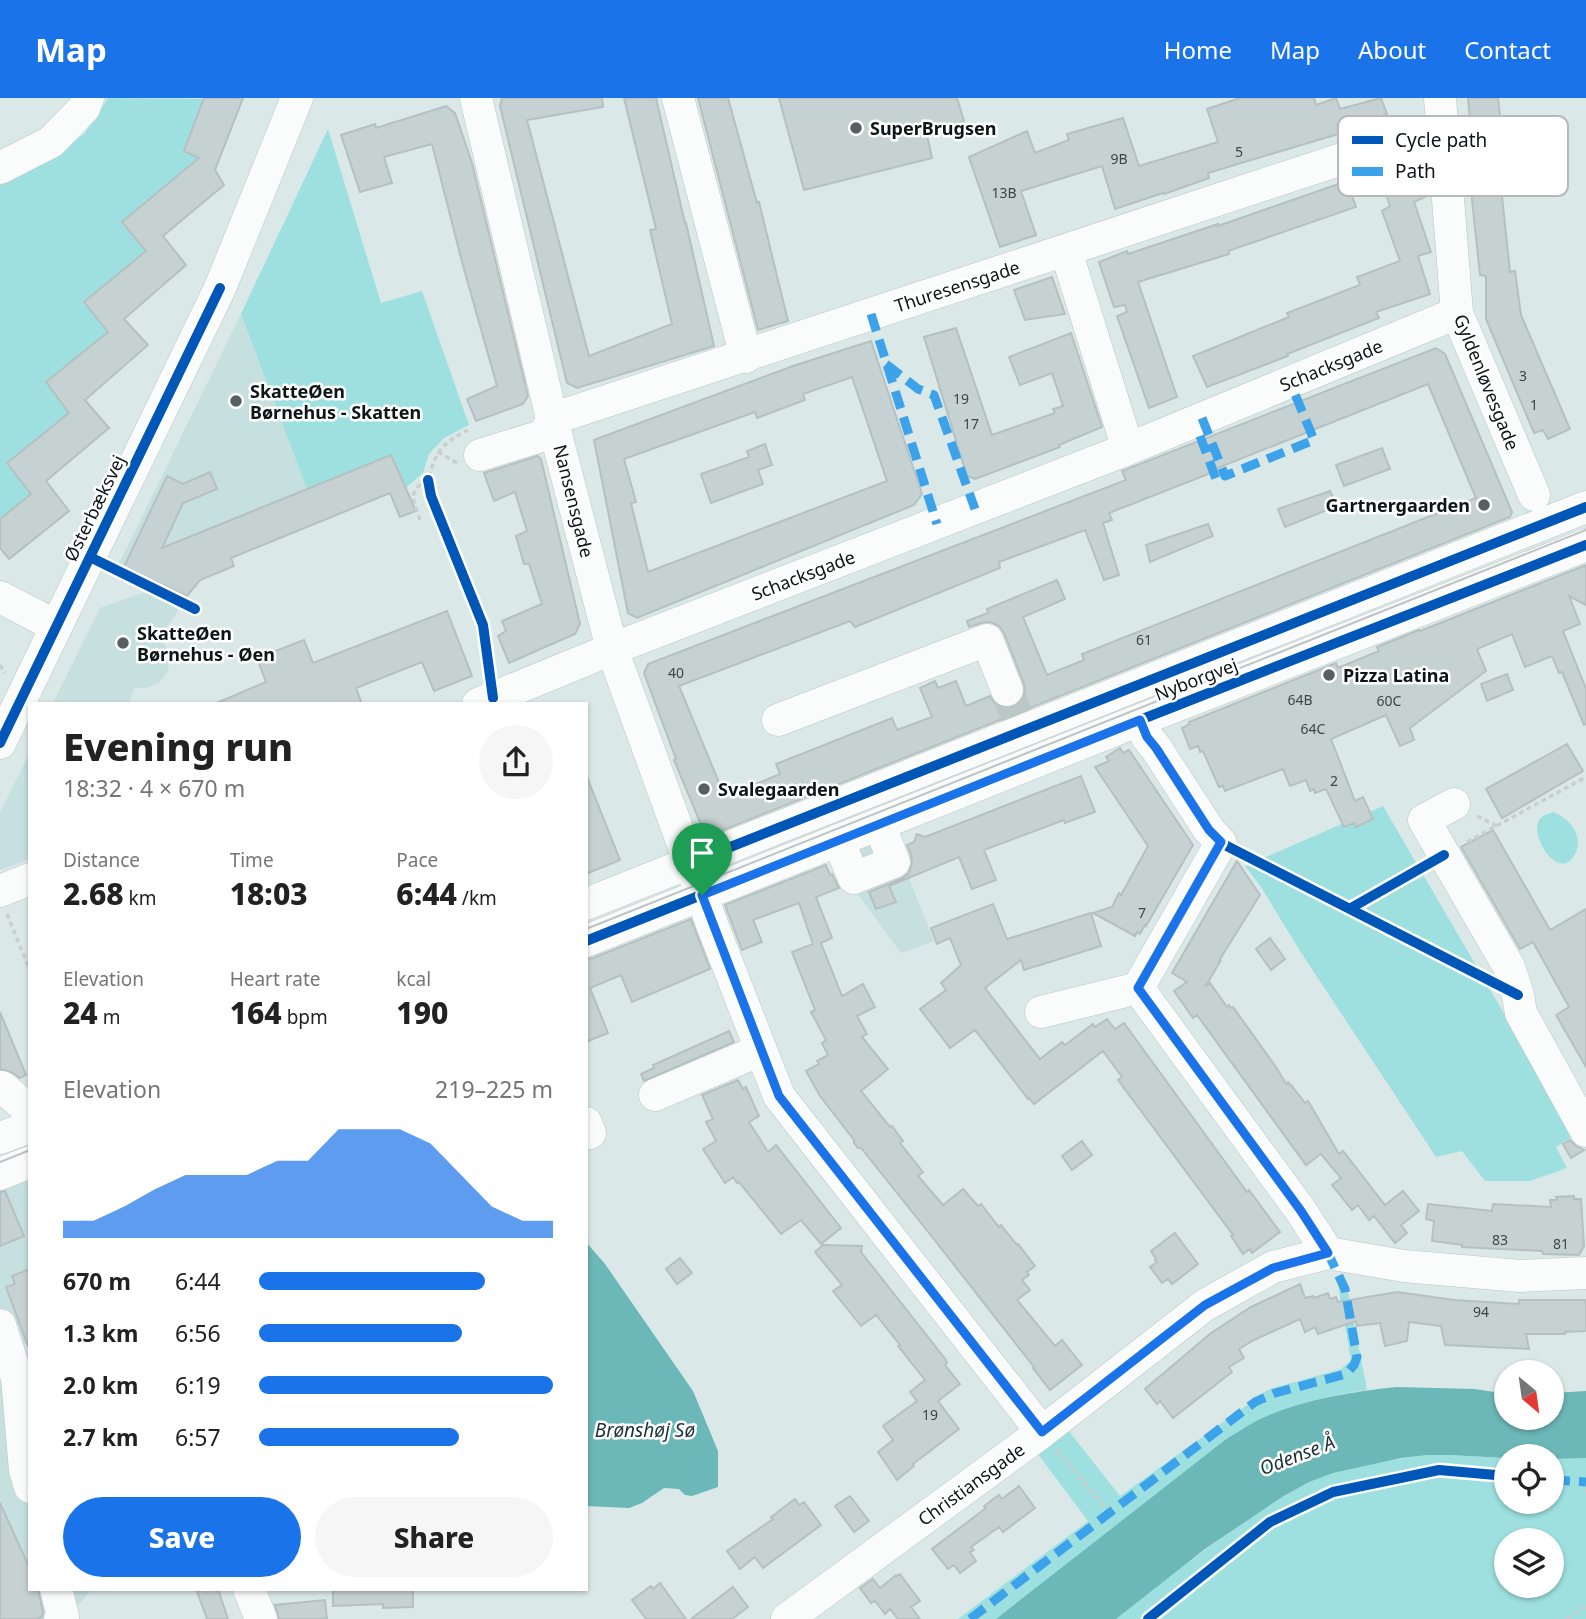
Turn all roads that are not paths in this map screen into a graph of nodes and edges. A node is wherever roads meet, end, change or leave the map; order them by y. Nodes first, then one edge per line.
1 (88, 98) edge
2 (297, 98) edge
3 (476, 98) edge
4 (678, 98) edge
5 (1338, 150) edge
6 (0, 168) edge
7 (1448, 196) edge
8 (1066, 251) junction
9 (1457, 313) junction
10 (746, 357) junction
11 (552, 419) junction
12 (1128, 449) junction
13 (480, 455) road end
14 (1534, 495) dead end
15 (1586, 507) edge
16 (1586, 545) edge
17 (0, 597) edge
18 (56, 626) junction
19 (612, 649) junction
20 (1007, 690) tunnel mouth
21 (483, 702) edge
22 (778, 720) dead end
23 (1140, 720) junction
24 (0, 743) edge
25 (1454, 804) dead end
26 (879, 824) junction
27 (838, 840) junction
28 (690, 863) junction
29 (28, 880) edge
30 (702, 895) junction
31 (2, 900) edge
32 (588, 903) edge
33 (588, 940) edge
34 (1138, 988) junction
35 (1041, 1012) dead end
36 (761, 1050) junction
37 (0, 1087) edge
38 (655, 1095) dead end
39 (28, 1109) edge
40 (28, 1128) edge
41 (1586, 1131) edge
42 (0, 1138) edge
43 (28, 1163) edge
44 (0, 1174) edge
45 (1328, 1253) junction
46 (1586, 1273) edge
47 (0, 1325) edge
48 (1042, 1432) junction
49 (28, 1480) edge
50 (57, 1591) edge
51 (250, 1591) edge
52 (60, 1619) edge
53 (261, 1619) edge
54 (788, 1619) edge

1 - 6 street
2 - 18 street, Østerbæksvej
3 - 11 street, Nansensgade
4 - 10 street
5 - 8 street, Thuresensgade
7 - 9 street, Gyldenløvesgade
8 - 10 street, Thuresensgade
8 - 12 street
9 - 12 street, Schacksgade
9 - 14 street, Gyldenløvesgade
10 - 11 street, Thuresensgade
11 - 13 street, Thuresensgade
11 - 19 street, Nansensgade
12 - 19 street, Schacksgade
15 - 28 street, Nyborgvej
16 - 23 street, Nyborgvej
17 - 18 street
18 - 24 street, Østerbæksvej
19 - 21 street, Schacksgade
19 - 28 street, Nansensgade
20 - 22 street
23 - 26 street, Nyborgvej
23 - 34 street
25 - 41 street
26 - 27 street, Nyborgvej
26 - 27 street
27 - 30 street, Nyborgvej
28 - 30 street, Nansensgade
28 - 32 street, Nyborgvej
29 - 31 street
30 - 33 street, Nyborgvej
30 - 36 street, Nansensgade
34 - 35 street
34 - 45 street
36 - 38 street
36 - 48 street, Nansensgade
37 - 39 street
40 - 42 street
43 - 44 street
45 - 46 street, Christiansgade
45 - 48 street, Christiansgade
47 - 49 street
48 - 54 street, Christiansgade
50 - 52 street
51 - 53 street

